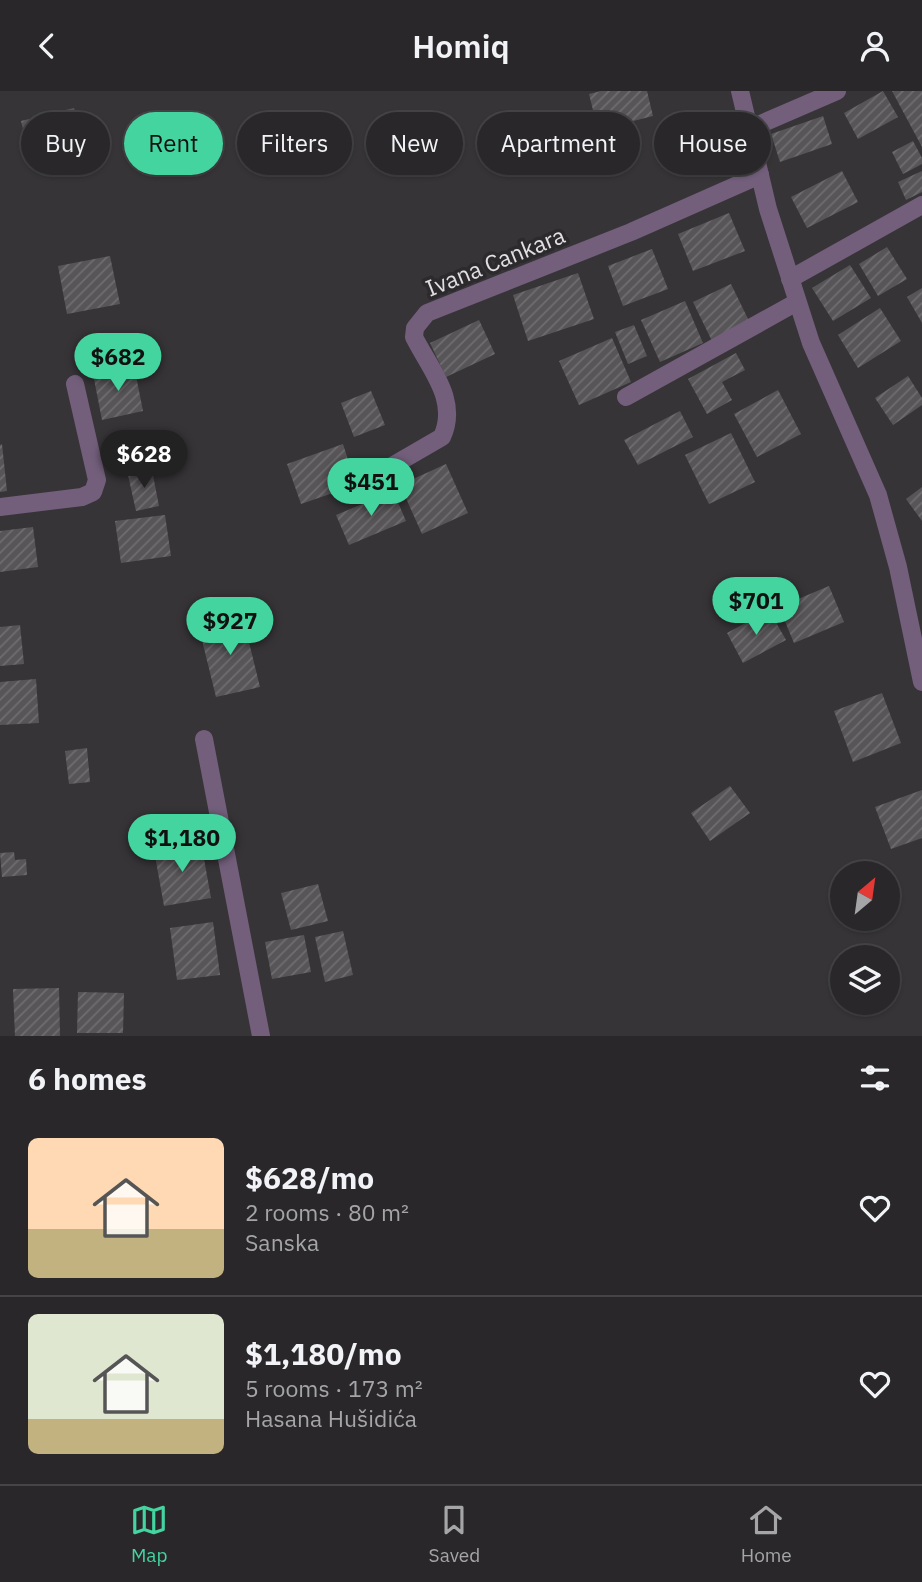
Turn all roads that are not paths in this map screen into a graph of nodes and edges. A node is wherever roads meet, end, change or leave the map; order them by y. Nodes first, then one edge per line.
1 (740, 91) edge
2 (837, 91) edge
3 (745, 112) edge
4 (771, 120) edge
5 (760, 175) joint
6 (922, 205) edge
7 (790, 279) junction
8 (797, 302) junction
9 (75, 384) dead end
10 (626, 397) dead end
11 (392, 466) dead end
12 (0, 507) edge
13 (921, 678) edge
14 (204, 739) dead end
15 (261, 1036) edge

1 - 3 street
2 - 4 street
5 - 7 street
5 - 11 street, Ivana Cankara
6 - 7 street
7 - 8 street
8 - 10 street
8 - 13 street
9 - 12 street
14 - 15 street

